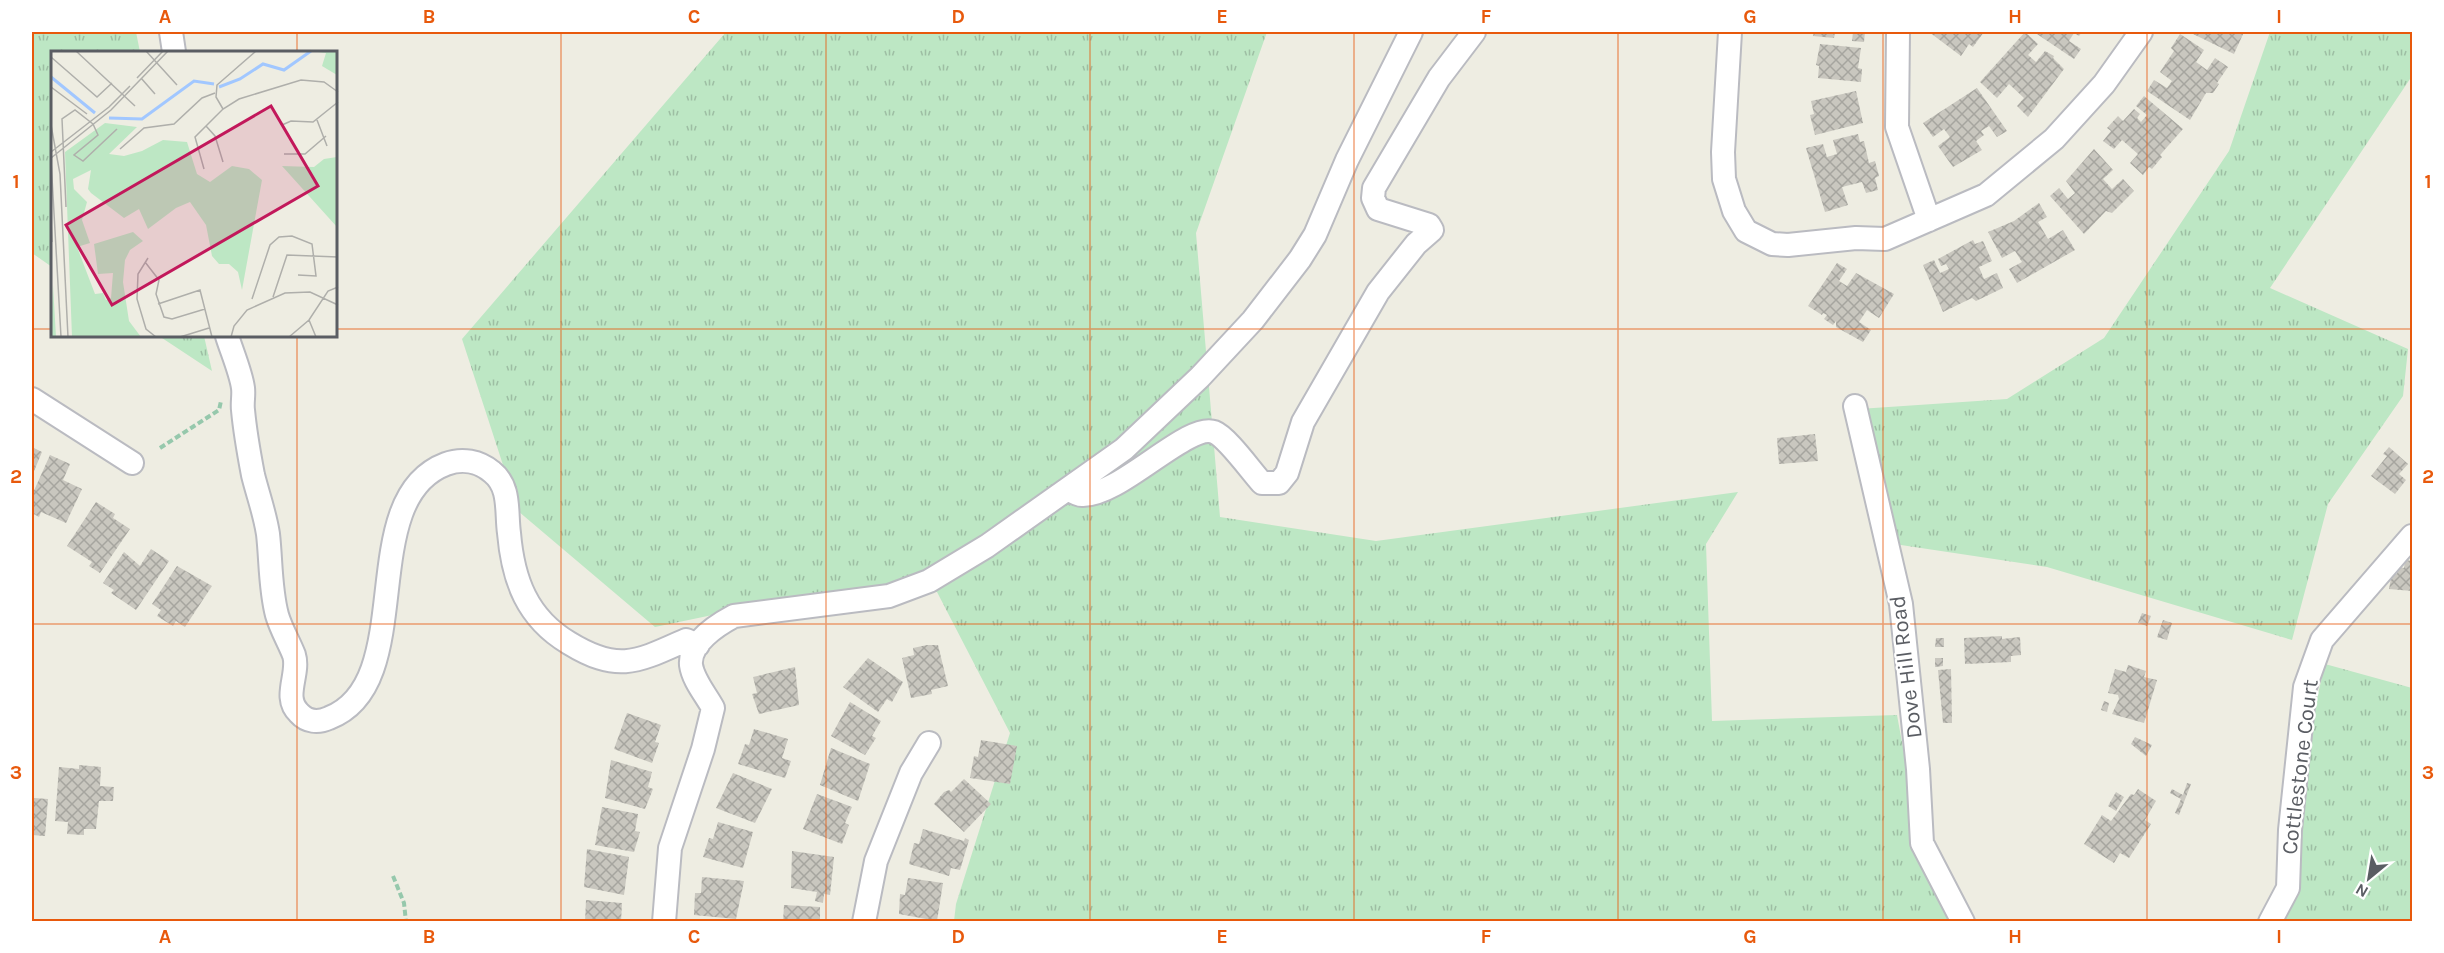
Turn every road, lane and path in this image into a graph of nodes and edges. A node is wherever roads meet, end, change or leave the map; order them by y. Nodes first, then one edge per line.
1 (171, 32) edge
2 (1411, 32) edge
3 (1474, 32) edge
4 (1730, 32) edge
5 (1898, 32) edge
6 (2141, 32) edge
7 (174, 51) edge
8 (1929, 220) junction
9 (228, 338) edge
10 (243, 394) junction
11 (32, 399) edge
12 (1855, 406) dead end
13 (160, 448) dead end
14 (132, 463) dead end
15 (1070, 490) junction
16 (2412, 536) edge
17 (698, 645) junction
18 (929, 743) dead end
19 (393, 876) dead end
20 (406, 921) edge
21 (664, 921) edge
22 (864, 921) edge
23 (1963, 921) edge
24 (2270, 921) edge

1 - 7 street
2 - 15 street
3 - 15 street
4 - 8 street
5 - 8 street
6 - 8 street
9 - 10 street
10 - 13 path
10 - 17 street
11 - 14 street
12 - 23 street, Dove Hill Road
15 - 17 street
16 - 24 street, Cottlestone Court
17 - 21 street
18 - 22 street
19 - 20 path

